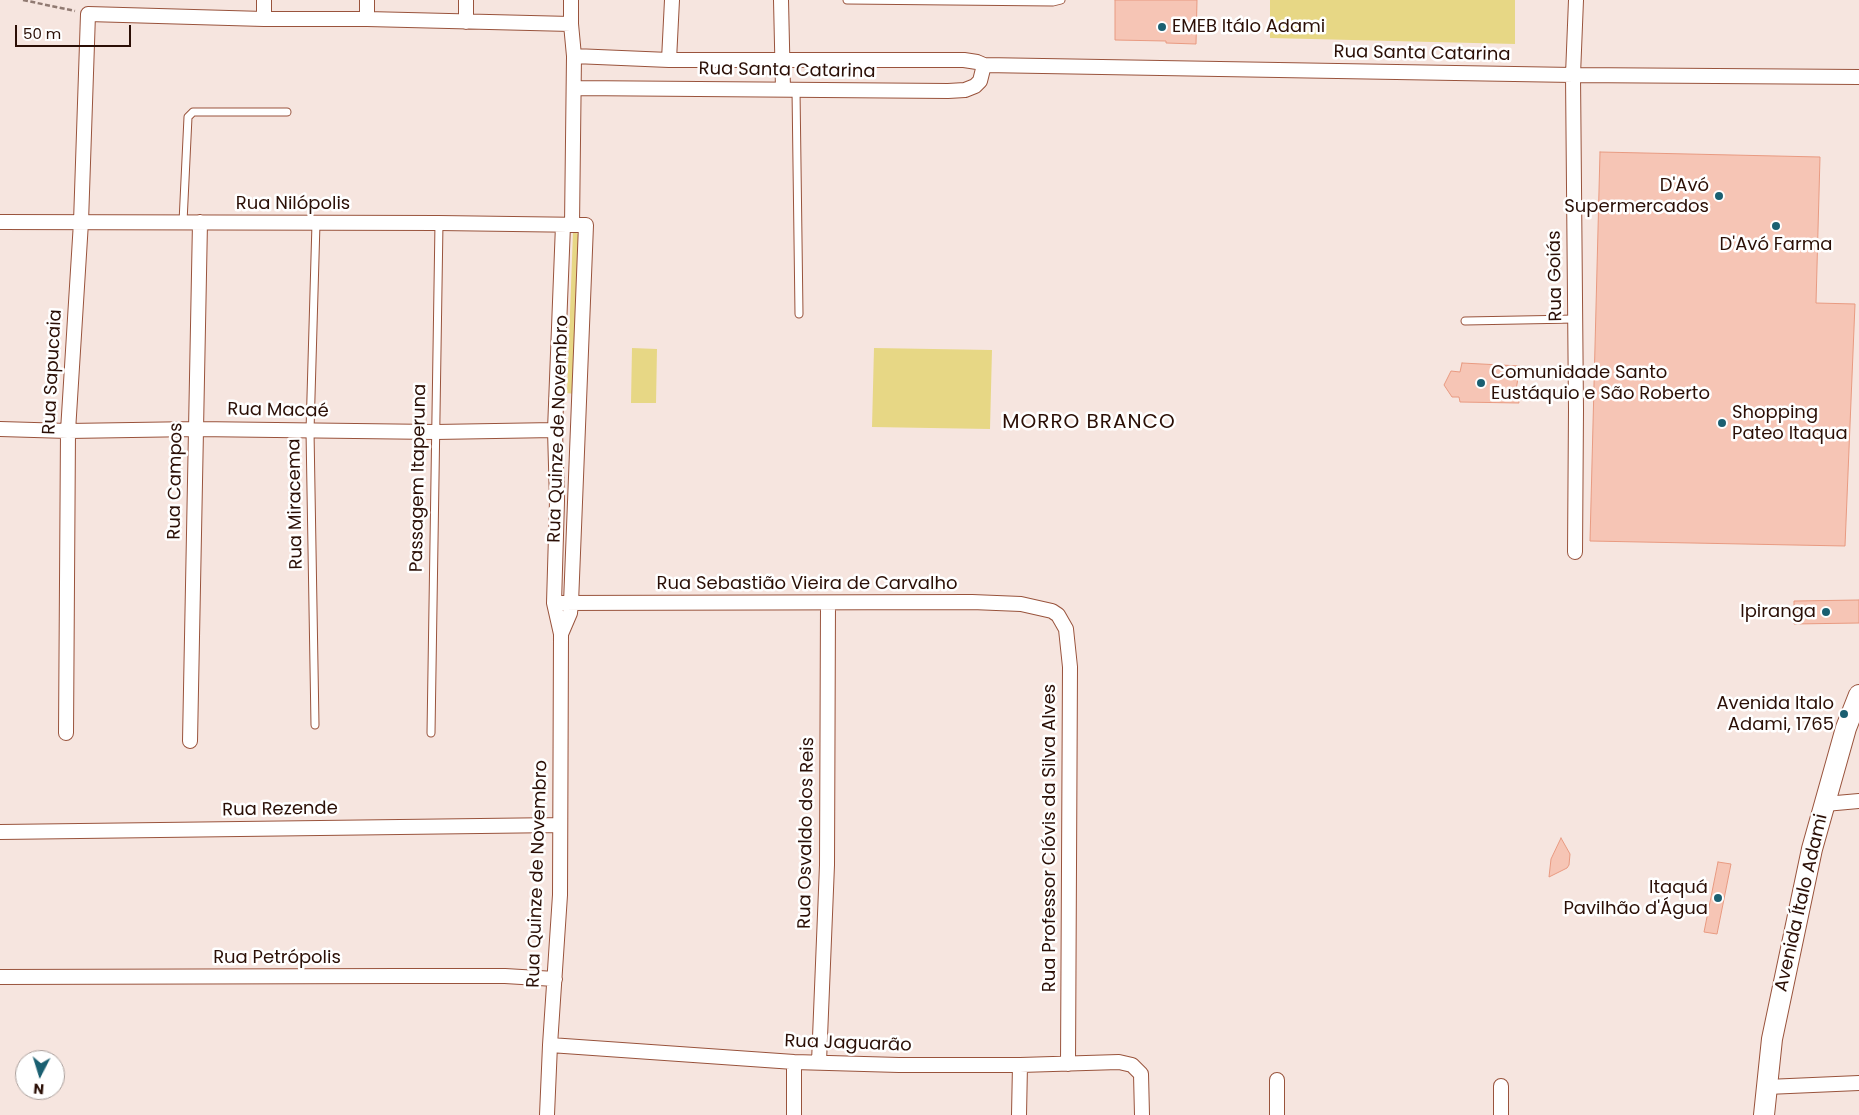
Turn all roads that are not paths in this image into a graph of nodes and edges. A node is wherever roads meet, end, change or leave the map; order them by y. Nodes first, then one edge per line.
1 (264, 0) edge
2 (367, 0) edge
3 (466, 0) edge
4 (571, 0) edge
5 (672, 0) edge
6 (781, 0) edge
7 (847, 0) edge
8 (992, 0) edge
9 (1061, 0) edge
10 (1576, 0) edge
11 (264, 19) junction
12 (367, 19) junction
13 (466, 22) junction
14 (571, 24) junction
15 (574, 56) junction
16 (669, 60) junction
17 (782, 60) junction
18 (984, 65) junction
19 (1573, 75) junction
20 (1859, 77) edge
21 (574, 88) junction
22 (790, 90) junction
23 (287, 112) dead end
24 (0, 222) edge
25 (81, 222) junction
26 (183, 222) junction
27 (200, 222) junction
28 (439, 222) junction
29 (316, 223) junction
30 (574, 225) junction
31 (799, 314) dead end
32 (1575, 319) junction
33 (1465, 321) dead end
34 (556, 404) junction
35 (579, 405) junction
36 (0, 428) edge
37 (196, 428) junction
38 (68, 430) junction
39 (554, 430) junction
40 (310, 431) junction
41 (435, 432) junction
42 (1575, 552) dead end
43 (554, 603) junction
44 (571, 603) junction
45 (828, 603) junction
46 (1058, 616) joint
47 (561, 634) junction
48 (1859, 695) edge
49 (315, 725) dead end
50 (66, 733) dead end
51 (431, 733) dead end
52 (190, 740) dead end
53 (1859, 801) edge
54 (1825, 804) junction
55 (560, 825) junction
56 (0, 832) edge
57 (0, 977) edge
58 (555, 979) junction
59 (550, 1045) junction
60 (794, 1062) junction
61 (819, 1062) junction
62 (1068, 1064) junction
63 (1020, 1065) junction
64 (1277, 1080) dead end
65 (1859, 1084) edge
66 (1501, 1086) dead end
67 (1766, 1087) junction
68 (547, 1115) edge
69 (794, 1115) edge
70 (1019, 1115) edge
71 (1142, 1115) edge
72 (1277, 1115) edge
73 (1500, 1115) edge
74 (1764, 1115) edge

1 - 11 street
2 - 12 street
3 - 13 street
4 - 14 street, Rua Quinze de Novembro
5 - 16 street
6 - 17 street
7 - 8 lane
8 - 9 lane
10 - 19 street, Rua Goiás
11 - 12 street
11 - 25 street, Rua Sapucaia
12 - 13 street
13 - 14 street
14 - 15 street, Rua Quinze de Novembro
15 - 16 street, Rua Santa Catarina
15 - 21 street, Rua Quinze de Novembro
16 - 17 street, Rua Santa Catarina
17 - 18 street, Rua Santa Catarina
17 - 22 street
18 - 19 street, Rua Santa Catarina
18 - 22 street, Rua Santa Catarina
19 - 20 street, Rua Santa Catarina
19 - 32 street, Rua Goiás
21 - 22 street, Rua Santa Catarina
21 - 30 street, Rua Quinze de Novembro
22 - 31 lane
23 - 26 lane
24 - 25 street, Rua Nilópolis
25 - 26 street, Rua Nilópolis
25 - 38 street, Rua Sapucaia
26 - 27 street, Rua Nilópolis
27 - 29 street, Rua Nilópolis
27 - 37 street, Rua Campos
28 - 29 street, Rua Nilópolis
28 - 30 street, Rua Nilópolis
28 - 41 lane, Passagem Itaperuna
29 - 40 lane, Rua Miracema
30 - 34 street, Rua Quinze de Novembro
30 - 35 street, Rua Quinze de Novembro
32 - 33 lane
32 - 42 street, Rua Goiás
34 - 35 street
34 - 39 street, Rua Quinze de Novembro
35 - 44 street, Rua Quinze de Novembro
36 - 38 street, Rua Macaé
37 - 38 street, Rua Macaé
37 - 40 street, Rua Macaé
37 - 52 street, Rua Campos
38 - 50 street, Rua Sapucaia
39 - 41 street, Rua Macaé
39 - 43 street, Rua Quinze de Novembro
40 - 41 street, Rua Macaé
40 - 49 lane, Rua Miracema
41 - 51 lane, Passagem Itaperuna
43 - 44 street, Rua Sebastião Vieira de Carvalho
43 - 47 street, Rua Quinze de Novembro
44 - 45 street, Rua Sebastião Vieira de Carvalho
44 - 47 street, Rua Quinze de Novembro
45 - 46 street, Rua Sebastião Vieira de Carvalho
45 - 61 street, Rua Osvaldo dos Reis
46 - 62 street, Rua Professor Clóvis da Silva Alves
47 - 55 street, Rua Quinze de Novembro
48 - 54 main road, Avenida Ítalo Adami
53 - 54 street
54 - 67 main road, Avenida Ítalo Adami
55 - 56 street, Rua Rezende
55 - 58 street, Rua Quinze de Novembro
57 - 58 street, Rua Petrópolis
58 - 59 street, Rua Quinze de Novembro
59 - 60 street, Rua Jaguarão
59 - 68 street, Rua Quinze de Novembro
60 - 61 street, Rua Jaguarão
60 - 69 street
61 - 63 street, Rua Jaguarão
62 - 63 street, Rua Jaguarão
62 - 71 street, Rua Jaguarão
63 - 70 street
64 - 72 street
65 - 67 street
66 - 73 street
67 - 74 main road, Avenida Ítalo Adami

